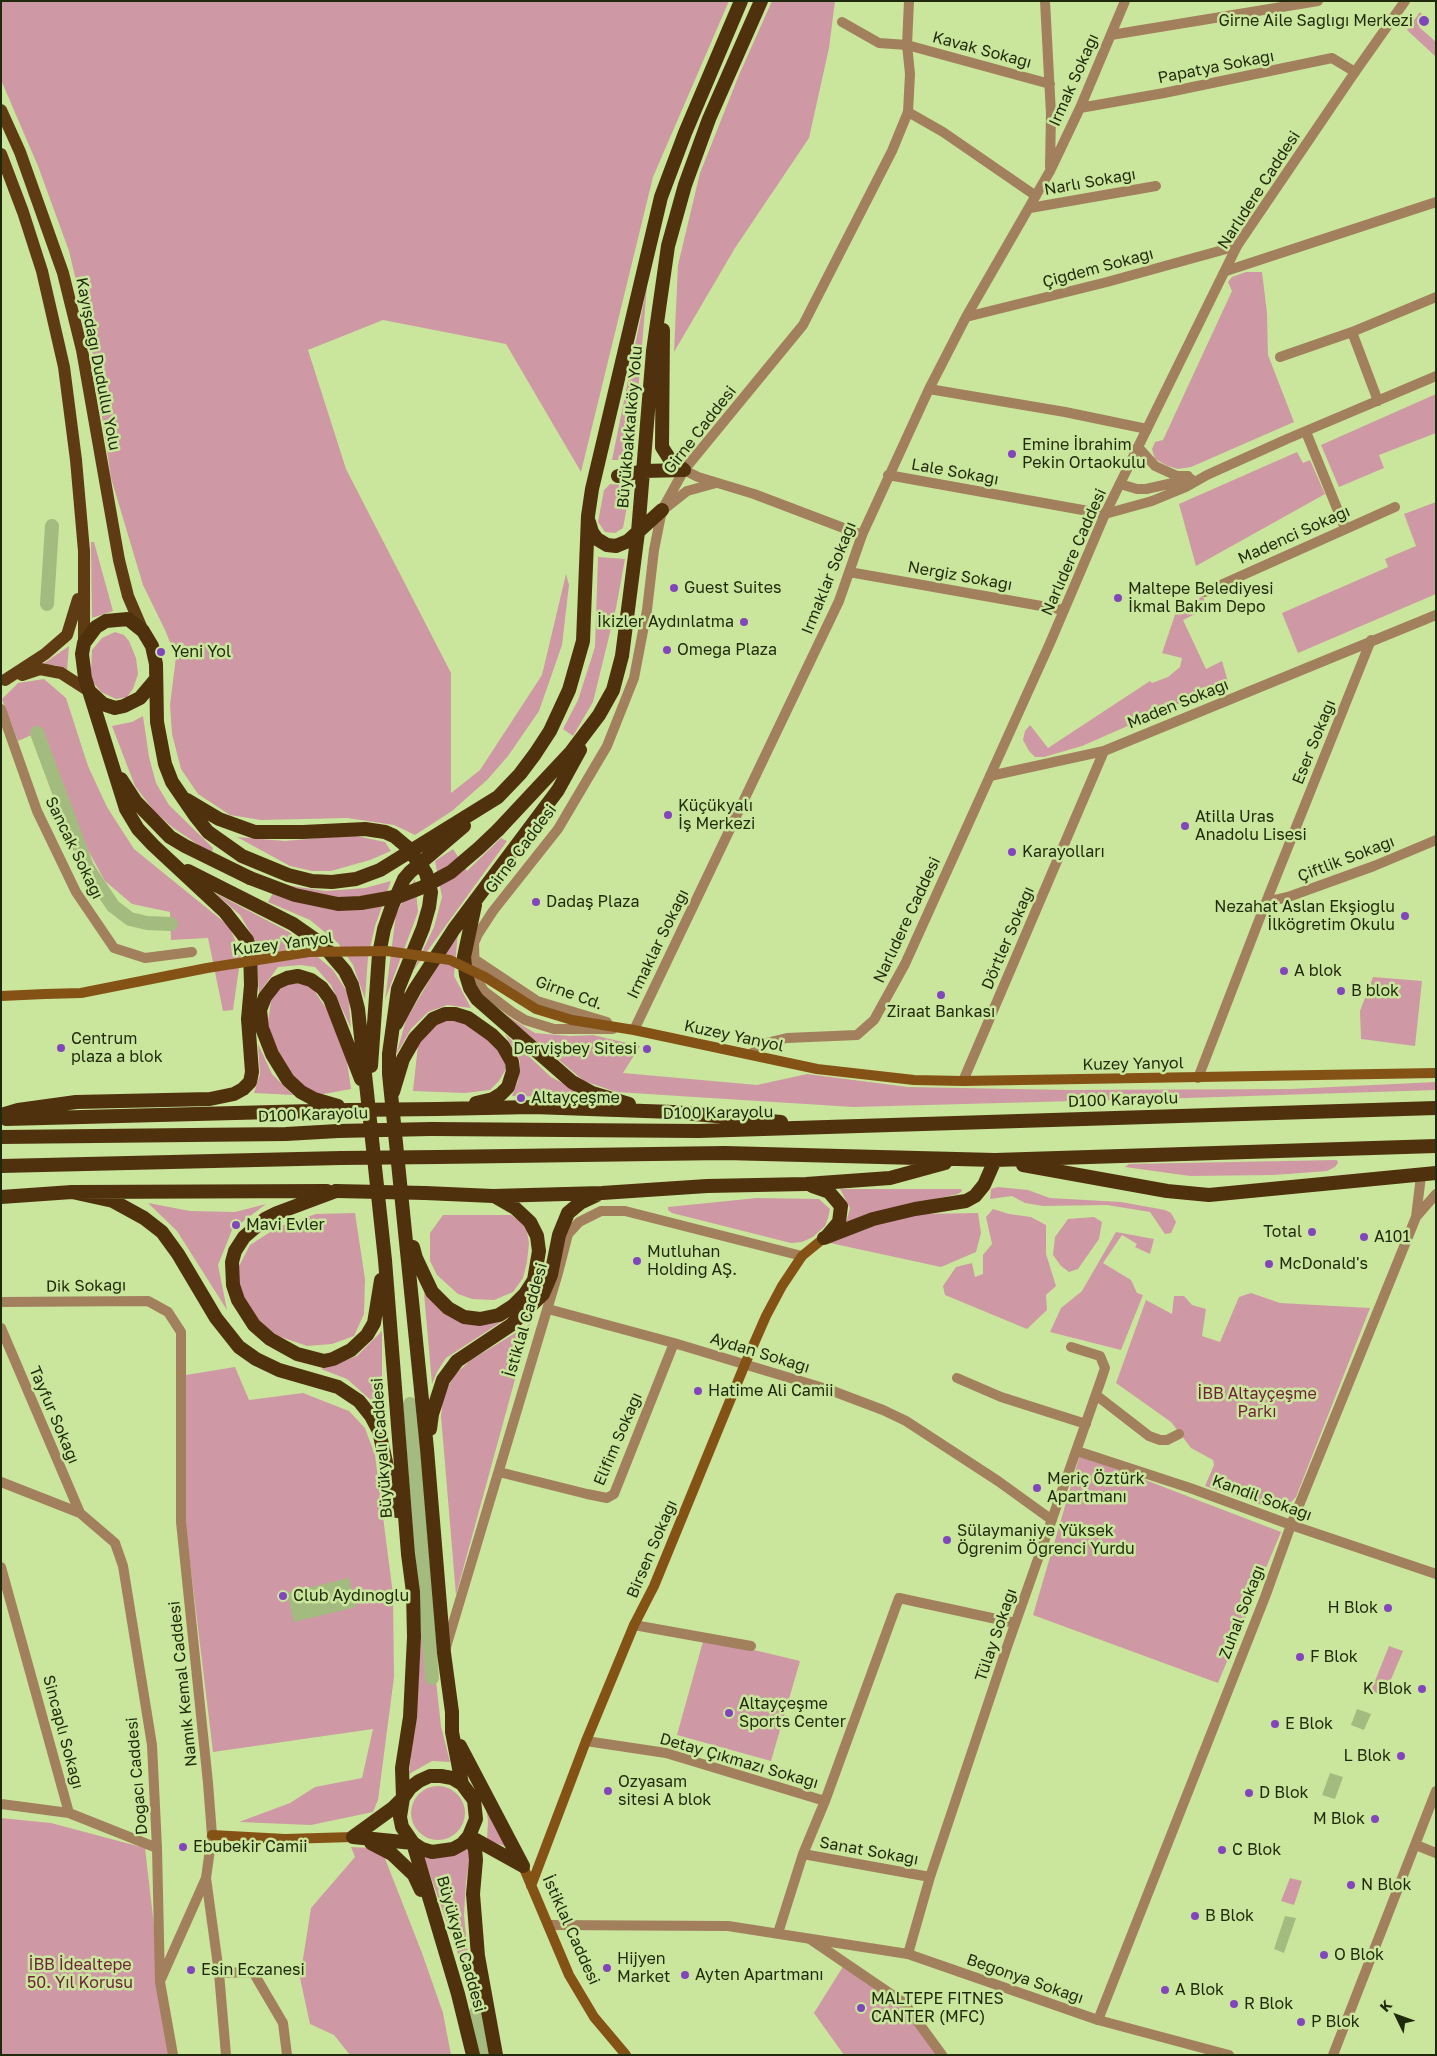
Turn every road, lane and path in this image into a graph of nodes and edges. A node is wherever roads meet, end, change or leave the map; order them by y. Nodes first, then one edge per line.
1 (741, 1) edge
2 (761, 1) edge
3 (909, 1) edge
4 (1045, 1) edge
5 (1125, 1) edge
6 (1318, 1) edge
7 (1405, 1) edge
8 (842, 22) dead end
9 (1111, 35) junction
10 (907, 45) junction
11 (1354, 72) junction
12 (1050, 84) junction
13 (1080, 108) junction
14 (1, 110) edge
15 (908, 112) junction
16 (1, 154) edge
17 (1050, 171) junction
18 (1156, 186) dead end
19 (1036, 196) junction
20 (1436, 202) edge
21 (1030, 208) junction
22 (1237, 246) junction
23 (1226, 271) junction
24 (661, 297) junction
25 (1436, 297) edge
26 (966, 317) junction
27 (1352, 332) junction
28 (1280, 357) dead end
29 (1436, 376) edge
30 (929, 389) junction
31 (1378, 400) junction
32 (1147, 429) junction
33 (1306, 432) junction
34 (1138, 447) junction
35 (684, 470) junction
36 (644, 472) junction
37 (888, 475) junction
38 (1207, 475) junction
39 (618, 476) junction
40 (716, 482) junction
41 (1120, 484) junction
42 (592, 489) junction
43 (642, 489) junction
44 (1395, 507) dead end
45 (662, 510) junction
46 (1105, 514) junction
47 (588, 516) junction
48 (1345, 528) junction
49 (638, 532) junction
50 (862, 535) junction
51 (84, 551) junction
52 (850, 572) junction
53 (1205, 592) dead end
54 (1064, 610) junction
55 (1436, 615) edge
56 (143, 631) junction
57 (1371, 640) junction
58 (84, 643) junction
59 (156, 679) junction
60 (3, 681) edge
61 (89, 691) junction
62 (1, 709) edge
63 (598, 716) junction
64 (1104, 751) junction
65 (112, 766) junction
66 (990, 776) junction
67 (180, 795) junction
68 (498, 797) junction
69 (1436, 840) edge
70 (168, 860) junction
71 (475, 902) junction
72 (1266, 902) junction
73 (192, 952) dead end
74 (474, 959) junction
75 (1, 996) edge
76 (634, 1030) junction
77 (392, 1032) junction
78 (751, 1054) junction
79 (1436, 1073) edge
80 (1198, 1078) junction
81 (963, 1081) junction
82 (367, 1096) junction
83 (391, 1100) junction
84 (1436, 1108) edge
85 (437, 1109) junction
86 (350, 1110) junction
87 (673, 1112) junction
88 (1, 1115) edge
89 (1, 1119) edge
90 (836, 1128) junction
91 (1, 1137) edge
92 (1436, 1146) edge
93 (960, 1159) junction
94 (995, 1160) junction
95 (1, 1166) edge
96 (1436, 1173) edge
97 (1421, 1176) junction
98 (1436, 1179) edge
99 (806, 1184) junction
100 (336, 1191) junction
101 (72, 1192) junction
102 (602, 1193) junction
103 (1436, 1194) edge
104 (494, 1196) junction
105 (1, 1197) edge
106 (404, 1217) junction
107 (1416, 1217) junction
108 (824, 1238) junction
109 (802, 1256) junction
110 (385, 1260) junction
111 (1, 1302) edge
112 (548, 1309) junction
113 (168, 1312) joint
114 (1, 1328) edge
115 (674, 1343) junction
116 (1071, 1347) dead end
117 (744, 1364) junction
118 (957, 1378) dead end
119 (1096, 1395) junction
120 (1086, 1424) junction
121 (1179, 1434) dead end
122 (427, 1449) junction
123 (1077, 1451) junction
124 (500, 1472) junction
125 (1, 1482) edge
126 (80, 1513) junction
127 (1052, 1520) junction
128 (1291, 1526) junction
129 (408, 1554) junction
130 (1, 1567) edge
131 (1436, 1574) edge
132 (1015, 1623) junction
133 (634, 1625) junction
134 (751, 1646) dead end
135 (444, 1652) junction
136 (452, 1732) junction
137 (586, 1741) junction
138 (462, 1784) junction
139 (1436, 1791) edge
140 (403, 1798) junction
141 (825, 1801) junction
142 (1, 1804) edge
143 (69, 1812) junction
144 (212, 1835) junction
145 (469, 1836) junction
146 (353, 1837) junction
147 (414, 1843) junction
148 (1416, 1845) junction
149 (158, 1848) junction
150 (1436, 1853) edge
151 (803, 1854) junction
152 (523, 1866) junction
153 (930, 1877) junction
154 (206, 1878) junction
155 (531, 1886) junction
156 (436, 1922) junction
157 (548, 1926) junction
158 (778, 1933) junction
159 (810, 1940) junction
160 (908, 1954) junction
161 (219, 1973) junction
162 (160, 1982) junction
163 (1098, 2020) junction
164 (173, 2055) edge
165 (226, 2055) edge
166 (287, 2055) edge
167 (473, 2055) edge
168 (496, 2055) edge
169 (626, 2055) edge
170 (942, 2055) edge
171 (1229, 2055) edge
172 (1333, 2055) edge

1 - 42 highway, Büyükbakkalköy Yolu
2 - 24 highway, Büyükbakkalköy Yolu
3 - 10 street, Girne Caddesi
4 - 12 street
5 - 9 street, Irmak Sokağı
6 - 9 street
7 - 11 street, Narlıdere Caddesi
8 - 10 street, Kavak Sokağı
9 - 13 street, Irmak Sokağı
10 - 12 street, Kavak Sokağı
10 - 15 street, Girne Caddesi
11 - 13 street, Papatya Sokağı
11 - 22 street, Narlıdere Caddesi
12 - 17 street
13 - 17 street, Irmak Sokağı
14 - 56 main road, Kayışdağı Dudullu Yolu
15 - 19 street
15 - 35 street, Girne Caddesi
16 - 51 main road
17 - 19 street, Irmaklar Sokağı
18 - 21 street, Narlı Sokağı
19 - 21 street, Irmaklar Sokağı
20 - 23 street
21 - 26 street, Irmaklar Sokağı
22 - 23 street, Narlıdere Caddesi
22 - 26 street, Çiğdem Sokağı
23 - 32 street, Narlıdere Caddesi
24 - 35 highway
24 - 36 highway, Büyükbakkalköy Yolu
25 - 27 street
26 - 30 street, Irmaklar Sokağı
27 - 28 street
27 - 31 street
29 - 31 street
30 - 32 street
30 - 37 street, Irmaklar Sokağı
31 - 33 street
32 - 34 street, Narlıdere Caddesi
33 - 38 street
33 - 48 street
34 - 38 street
34 - 41 street, Narlıdere Caddesi
35 - 36 highway
35 - 40 street
35 - 45 street, Girne Caddesi
36 - 39 highway
36 - 43 highway, Büyükbakkalköy Yolu
37 - 46 street, Lale Sokağı
37 - 50 street, Irmaklar Sokağı
38 - 41 street
38 - 46 street
39 - 42 highway
39 - 43 highway
40 - 45 street
40 - 50 street
41 - 46 street, Narlıdere Caddesi
42 - 47 highway
43 - 49 highway, Büyükbakkalköy Yolu
44 - 48 street, Madenci Sokağı
45 - 49 highway
45 - 74 street, Girne Caddesi
46 - 54 street, Narlıdere Caddesi
47 - 49 highway
47 - 68 highway
48 - 53 street, Madenci Sokağı
49 - 63 highway, Büyükbakkalköy Yolu
50 - 52 street, Irmaklar Sokağı
51 - 58 main road
51 - 60 main road
52 - 54 street, Nergiz Sokağı
52 - 76 street, Irmaklar Sokağı
54 - 66 street, Narlıdere Caddesi
55 - 57 street, Maden Sokağı
56 - 58 highway
56 - 59 highway
57 - 64 street, Maden Sokağı
57 - 72 street, Eser Sokağı
58 - 61 highway
59 - 61 highway
59 - 67 highway
60 - 61 main road
61 - 65 highway
62 - 73 street, Sancak Sokağı
63 - 65 highway, Büyükbakkalköy Yolu, bridge
63 - 71 highway
64 - 66 street, Maden Sokağı
64 - 81 street, Dörtler Sokağı
65 - 70 highway
66 - 78 street, Narlıdere Caddesi
67 - 68 highway
67 - 77 highway, bridge
68 - 82 highway
69 - 72 street, Çiftlik Sokağı
70 - 82 highway
70 - 88 highway
71 - 77 highway
71 - 87 highway
72 - 80 street, Eser Sokağı
74 - 76 street, Girne Cd.
74 - 76 street, Girne Caddesi
75 - 76 main road, Kuzey Yanyol, bridge
76 - 78 main road, Kuzey Yanyol
77 - 83 highway
78 - 81 main road, Kuzey Yanyol
79 - 80 main road, Kuzey Yanyol
80 - 81 main road, Kuzey Yanyol
82 - 86 highway
82 - 110 highway, Büyükyalı Caddesi
83 - 85 highway
83 - 106 highway
84 - 90 highway, D100 Karayolu
85 - 86 highway, bridge
85 - 87 highway
86 - 89 highway
87 - 90 highway
90 - 91 highway, D100 Karayolu, bridge
92 - 94 highway
93 - 94 highway
93 - 95 highway, bridge
93 - 99 highway
94 - 97 highway
94 - 108 highway
96 - 97 highway
97 - 98 main road
97 - 107 street, Zuhal Sokağı
99 - 102 highway
99 - 108 highway
100 - 101 highway
100 - 104 highway, bridge
100 - 110 highway
101 - 105 highway
101 - 129 highway
102 - 104 highway
102 - 122 highway
103 - 107 street, Zuhal Sokağı
104 - 106 highway
106 - 122 highway
107 - 128 street, Zuhal Sokağı
108 - 109 main road, Birsen Sokağı
109 - 112 street, İstiklal Caddesi
109 - 117 main road, Birsen Sokağı
110 - 129 highway, Büyükyalı Caddesi
111 - 113 street, Dik Sokağı
112 - 115 street, Aydan Sokağı
112 - 124 street, İstiklal Caddesi
113 - 144 street, Namık Kemal Caddesi
114 - 126 street, Tayfur Sokağı
115 - 117 street, Aydan Sokağı
115 - 124 street, Elifim Sokağı
116 - 119 street, Tülay Sokağı
117 - 127 street, Aydan Sokağı
117 - 133 main road, Birsen Sokağı
118 - 120 street
119 - 120 street, Tülay Sokağı
119 - 121 street
120 - 123 street, Tülay Sokağı
122 - 135 highway
123 - 127 street, Tülay Sokağı
123 - 128 street, Kandil Sokağı
124 - 135 street, İstiklal Caddesi
125 - 126 street
126 - 149 street, Doğacı Caddesi
127 - 132 street, Tülay Sokağı
128 - 131 street, Kandil Sokağı
128 - 163 street, Zuhal Sokağı
129 - 140 highway, Büyükyalı Caddesi
130 - 143 street, Sincaplı Sokağı
132 - 141 street
132 - 153 street, Tülay Sokağı
133 - 134 street
133 - 137 main road, Birsen Sokağı
135 - 136 highway
136 - 138 highway
136 - 152 highway, İstiklal Caddesi
137 - 141 street, Detay Çıkmazı Sokağı
137 - 155 main road, Birsen Sokağı
138 - 140 highway
138 - 145 highway
139 - 148 street
140 - 146 highway
140 - 147 highway, Büyükyalı Caddesi
141 - 151 street
142 - 143 street
143 - 149 street, Sincaplı Sokağı
144 - 146 main road
144 - 154 street, Namık Kemal Caddesi
145 - 147 highway, Büyükyalı Caddesi
145 - 152 highway, İstiklal Caddesi
145 - 168 highway, Büyükyalı Caddesi
146 - 147 highway, Büyükyalı Caddesi
146 - 156 highway
147 - 156 highway, Büyükyalı Caddesi
148 - 150 street
148 - 172 street
149 - 162 street, Doğacı Caddesi
151 - 153 street, Sanat Sokağı
151 - 158 street
152 - 155 main road, İstiklal Caddesi
153 - 160 street, Tülay Sokağı
154 - 161 street, Namık Kemal Caddesi
154 - 162 street
155 - 157 main road, İstiklal Caddesi
156 - 167 highway, Büyükyalı Caddesi
157 - 158 street, Begonya Sokağı
157 - 169 main road, İstiklal Caddesi
158 - 159 street, Begonya Sokağı
159 - 160 street, Begonya Sokağı
159 - 170 street, Begonya Sokağı
160 - 163 street, Begonya Sokağı
161 - 165 street, Namık Kemal Caddesi
161 - 166 street
162 - 164 street, Doğacı Caddesi
163 - 171 street, Begonya Sokağı

